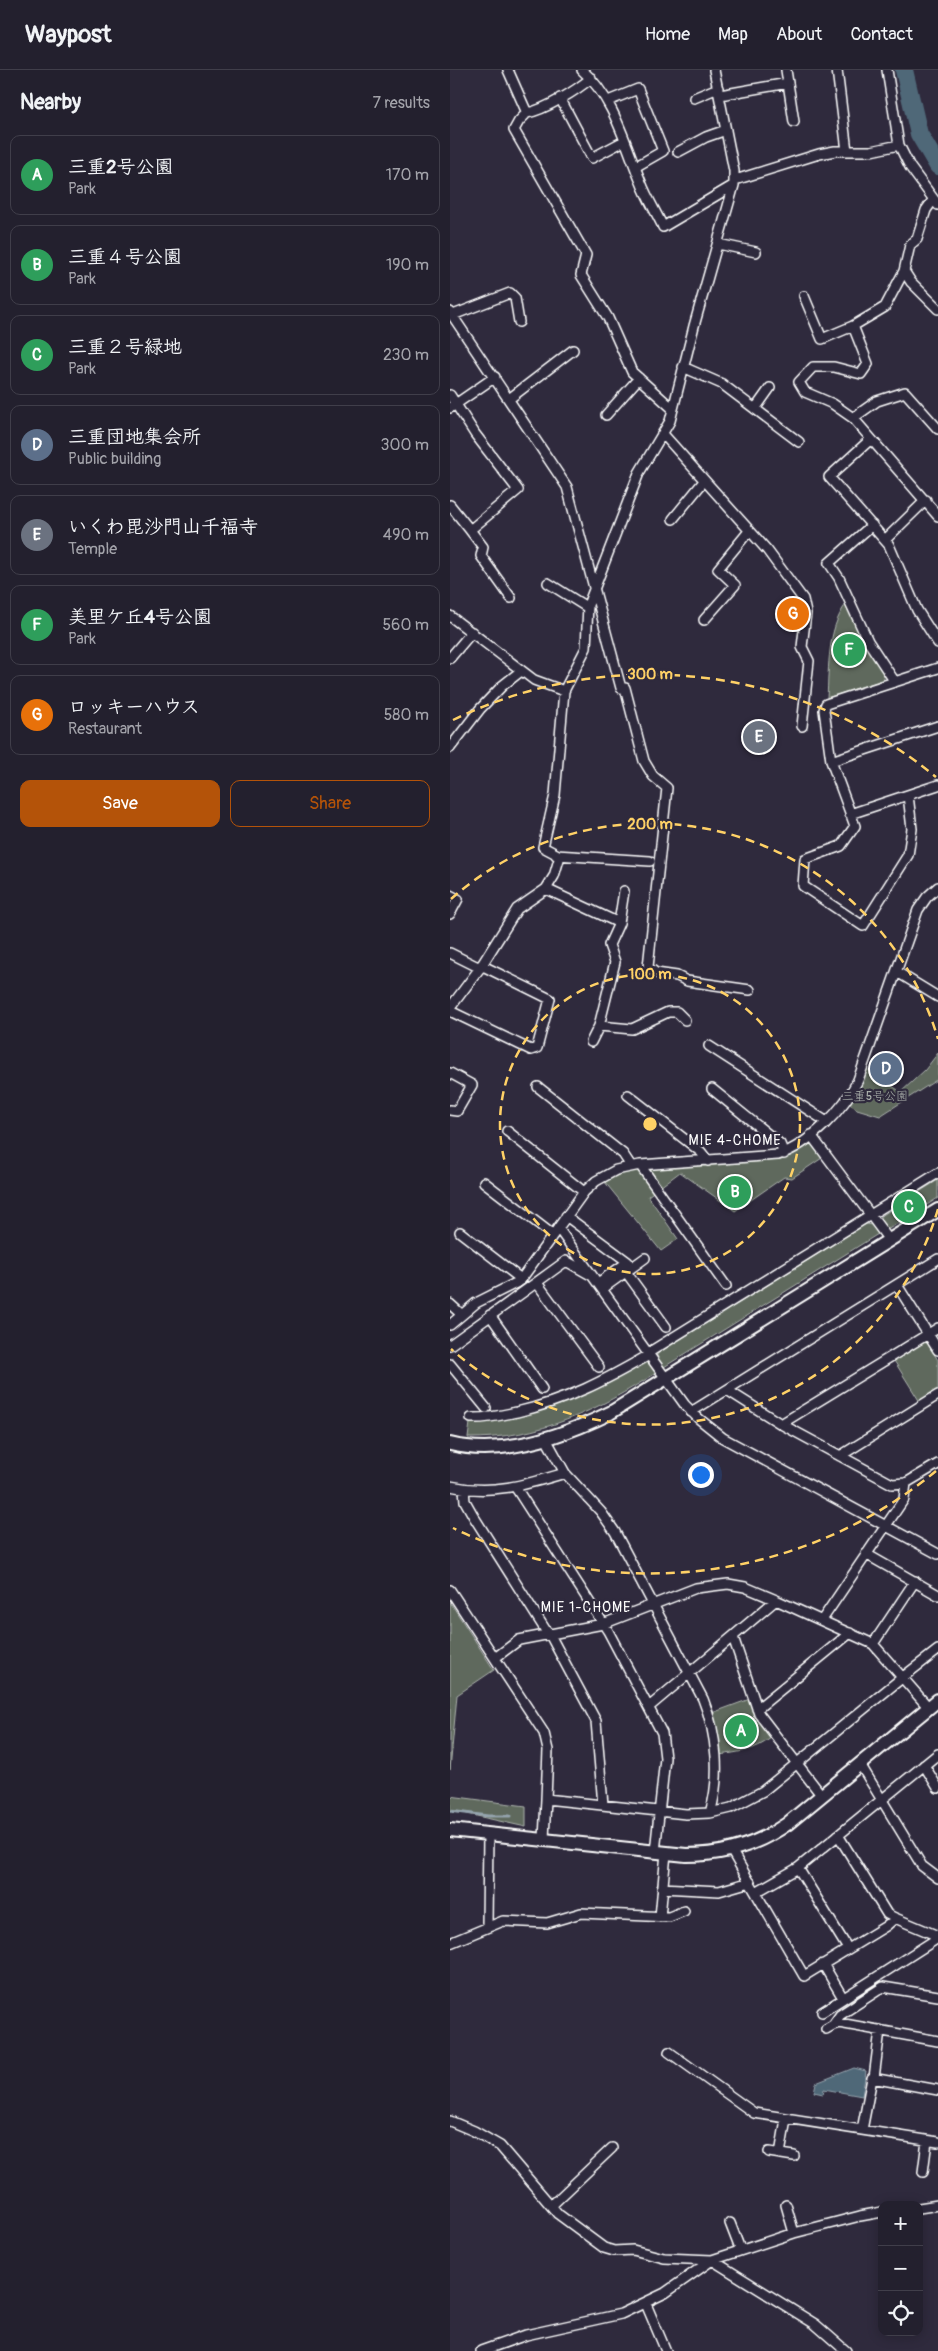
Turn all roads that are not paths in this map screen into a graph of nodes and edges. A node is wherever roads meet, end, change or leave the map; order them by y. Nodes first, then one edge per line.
1 (508, 70) edge
2 (582, 70) edge
3 (714, 70) edge
4 (786, 70) edge
5 (837, 70) edge
6 (887, 70) edge
7 (592, 78) junction
8 (788, 83) junction
9 (719, 92) junction
10 (560, 98) junction
11 (694, 98) dead end
12 (608, 101) junction
13 (527, 113) junction
14 (794, 122) dead end
15 (726, 130) junction
16 (624, 141) junction
17 (900, 145) junction
18 (847, 151) junction
19 (678, 152) dead end
20 (635, 167) junction
21 (734, 182) junction
22 (936, 203) edge
23 (718, 244) junction
24 (756, 252) dead end
25 (904, 271) junction
26 (804, 296) dead end
27 (938, 309) edge
28 (452, 313) edge
29 (519, 322) dead end
30 (853, 326) junction
31 (573, 350) dead end
32 (683, 367) junction
33 (495, 378) junction
34 (639, 378) junction
35 (770, 388) dead end
36 (450, 395) edge
37 (509, 399) junction
38 (453, 405) edge
39 (674, 409) junction
40 (755, 409) junction
41 (606, 415) dead end
42 (853, 418) junction
43 (938, 429) edge
44 (664, 434) junction
45 (871, 439) junction
46 (799, 442) dead end
47 (704, 481) junction
48 (926, 500) junction
49 (452, 512) edge
50 (938, 514) edge
51 (673, 519) dead end
52 (872, 525) junction
53 (470, 530) junction
54 (749, 530) junction
55 (885, 540) junction
56 (548, 583) dead end
57 (595, 586) junction
58 (511, 598) dead end
59 (588, 608) junction
60 (450, 616) edge
61 (704, 620) dead end
62 (472, 632) junction
63 (938, 642) edge
64 (450, 658) edge
65 (938, 668) edge
66 (521, 671) junction
67 (895, 682) junction
68 (564, 691) junction
69 (802, 726) dead end
70 (938, 726) edge
71 (450, 748) edge
72 (832, 761) junction
73 (938, 785) edge
74 (908, 795) junction
75 (850, 814) junction
76 (556, 855) junction
77 (650, 861) dead end
78 (938, 887) edge
79 (546, 889) junction
80 (624, 890) dead end
81 (450, 895) edge
82 (450, 914) edge
83 (619, 923) junction
84 (450, 953) edge
85 (480, 967) junction
86 (897, 972) junction
87 (750, 990) dead end
88 (938, 997) edge
89 (450, 1010) edge
90 (684, 1020) dead end
91 (599, 1026) junction
92 (591, 1042) dead end
93 (710, 1046) dead end
94 (450, 1073) edge
95 (538, 1087) dead end
96 (712, 1089) dead end
97 (628, 1095) dead end
98 (450, 1110) edge
99 (827, 1122) junction
100 (507, 1131) dead end
101 (811, 1135) junction
102 (784, 1154) junction
103 (708, 1161) junction
104 (636, 1166) junction
105 (938, 1173) edge
106 (484, 1182) dead end
107 (584, 1192) junction
108 (938, 1210) edge
109 (871, 1215) junction
110 (566, 1216) junction
111 (460, 1232) dead end
112 (555, 1232) junction
113 (890, 1240) junction
114 (645, 1258) dead end
115 (938, 1259) edge
116 (626, 1272) junction
117 (522, 1279) junction
118 (537, 1283) junction
119 (598, 1283) junction
120 (897, 1285) junction
121 (726, 1286) dead end
122 (450, 1304) edge
123 (461, 1314) junction
124 (490, 1315) junction
125 (450, 1324) edge
126 (666, 1327) dead end
127 (938, 1328) edge
128 (928, 1334) junction
129 (450, 1344) edge
130 (938, 1350) edge
131 (648, 1354) junction
132 (450, 1364) edge
133 (599, 1368) dead end
134 (667, 1379) junction
135 (542, 1389) dead end
136 (726, 1390) junction
137 (938, 1395) edge
138 (486, 1408) dead end
139 (691, 1412) junction
140 (471, 1418) dead end
141 (781, 1424) junction
142 (545, 1437) junction
143 (450, 1444) edge
144 (840, 1456) junction
145 (938, 1464) edge
146 (565, 1473) junction
147 (906, 1483) junction
148 (450, 1486) edge
149 (516, 1488) junction
150 (464, 1489) junction
151 (886, 1524) junction
152 (866, 1554) junction
153 (938, 1554) edge
154 (916, 1581) junction
155 (450, 1590) edge
156 (938, 1595) edge
157 (776, 1600) junction
158 (654, 1604) junction
159 (822, 1620) junction
160 (603, 1624) junction
161 (850, 1633) junction
162 (549, 1634) junction
163 (733, 1637) junction
164 (872, 1644) junction
165 (938, 1650) edge
166 (495, 1658) junction
167 (690, 1672) junction
168 (903, 1677) junction
169 (933, 1704) edge
170 (649, 1707) junction
171 (757, 1709) junction
172 (938, 1754) edge
173 (796, 1764) junction
174 (860, 1764) junction
175 (924, 1765) junction
176 (938, 1788) edge
177 (822, 1796) junction
178 (546, 1799) junction
179 (882, 1799) junction
180 (603, 1804) junction
181 (659, 1811) junction
182 (710, 1813) junction
183 (450, 1830) edge
184 (488, 1834) junction
185 (838, 1835) junction
186 (544, 1839) junction
187 (731, 1850) junction
188 (661, 1852) junction
189 (798, 1868) junction
190 (938, 1878) edge
191 (750, 1882) junction
192 (662, 1888) junction
193 (756, 1892) junction
194 (684, 1911) dead end
195 (660, 1916) junction
196 (895, 1918) junction
197 (488, 1926) junction
198 (938, 1937) edge
199 (450, 1942) edge
200 (848, 1949) junction
201 (823, 1964) junction
202 (938, 1996) edge
203 (843, 1998) junction
204 (822, 2012) dead end
205 (880, 2030) junction
206 (938, 2041) edge
207 (669, 2052) dead end
208 (874, 2078) junction
209 (938, 2090) edge
210 (786, 2118) junction
211 (450, 2121) edge
212 (862, 2130) junction
213 (927, 2140) junction
214 (938, 2142) edge
215 (612, 2148) dead end
216 (769, 2152) dead end
217 (780, 2154) junction
218 (794, 2156) dead end
219 (923, 2172) dead end
220 (552, 2205) junction
221 (786, 2205) dead end
222 (938, 2206) edge
223 (923, 2208) edge
224 (878, 2213) edge
225 (730, 2224) dead end
226 (794, 2233) junction
227 (740, 2250) junction
228 (712, 2260) junction
229 (646, 2304) junction
230 (481, 2351) edge
231 (666, 2351) edge
232 (846, 2351) edge

1 - 13 street
2 - 7 street
3 - 9 street
4 - 8 street
5 - 18 street
6 - 17 street
7 - 10 street
7 - 12 street
8 - 9 street
8 - 14 street
9 - 11 street
9 - 15 street
10 - 13 street
10 - 16 street
12 - 16 street
12 - 20 street
13 - 34 street
15 - 19 street
15 - 21 street
16 - 20 street
17 - 18 street
17 - 22 street
18 - 21 street
20 - 21 street
21 - 23 street
22 - 25 street
23 - 24 street
23 - 32 street
25 - 27 street
25 - 30 street
26 - 30 street
28 - 29 street
28 - 33 street
30 - 42 street
31 - 37 street
32 - 39 street
32 - 40 street
33 - 37 street
33 - 38 street
34 - 39 street
34 - 41 street
35 - 40 street
36 - 38 street
37 - 57 street
38 - 53 street
39 - 44 street
40 - 46 street
42 - 43 street
42 - 45 street
44 - 47 street
44 - 57 street
45 - 48 street
45 - 52 street
47 - 51 street
47 - 54 street
48 - 50 street
48 - 55 street
49 - 53 street
52 - 55 street
52 - 67 street
53 - 58 street
54 - 61 street
54 - 69 street
55 - 63 street
56 - 59 street
57 - 59 street
57 - 87 street
59 - 68 street
60 - 62 street
62 - 64 street
62 - 66 street
65 - 67 street
66 - 68 street
66 - 71 street
67 - 72 street
68 - 76 street
70 - 72 street
72 - 75 street
73 - 74 street
74 - 75 street
74 - 75 street
76 - 77 street
76 - 79 street
78 - 86 street
79 - 83 street
79 - 85 street
80 - 83 street
81 - 82 street
83 - 91 street
84 - 85 street
85 - 89 street
85 - 89 street
86 - 88 street
86 - 99 street
90 - 91 street
91 - 92 street
93 - 99 street
94 - 98 street
95 - 104 street
96 - 102 street
97 - 103 street
99 - 101 street
100 - 107 street
101 - 102 street
101 - 109 street
102 - 103 street
103 - 104 street
104 - 107 street
104 - 121 street
105 - 109 street
106 - 112 street
107 - 110 street
108 - 113 street
109 - 113 street
109 - 131 street
110 - 112 street
110 - 119 street
111 - 117 street
112 - 117 street
112 - 119 street
113 - 134 street
114 - 116 street
115 - 120 street
116 - 119 street
116 - 126 street
117 - 123 street
118 - 119 street
118 - 124 street
118 - 133 street
119 - 131 street
120 - 128 street
120 - 136 street
122 - 123 street
123 - 125 street
124 - 129 street
124 - 135 street
127 - 128 street
128 - 130 street
128 - 141 street
131 - 134 street
131 - 140 street
132 - 138 street
134 - 139 street
134 - 142 street
136 - 139 street
136 - 141 street
137 - 144 street
139 - 151 street
141 - 144 street
142 - 143 street
142 - 146 street
144 - 147 street
145 - 147 street
146 - 149 street
146 - 158 street
147 - 151 street
148 - 150 street
149 - 150 street
149 - 160 street
150 - 162 street
151 - 152 street
151 - 153 street
152 - 154 street
152 - 159 street
154 - 156 street
154 - 164 street
155 - 166 street
157 - 158 street
157 - 159 street
157 - 163 street
158 - 160 street
158 - 167 street
159 - 161 street
160 - 162 street
160 - 170 street
161 - 164 street
161 - 171 street
162 - 166 street
162 - 180 street
163 - 167 street
163 - 171 street
164 - 168 street
165 - 168 street
166 - 178 street
167 - 170 street
167 - 182 street
168 - 169 street
168 - 173 street
169 - 174 street
170 - 181 street
171 - 173 street
172 - 175 street
173 - 177 street
173 - 182 street
174 - 177 street
174 - 179 street
175 - 176 street
175 - 179 street
177 - 187 street
178 - 180 street
178 - 186 street
179 - 185 street
179 - 190 street
180 - 181 street
181 - 182 street
181 - 188 street
183 - 184 street
184 - 186 street
184 - 197 street
185 - 189 street
185 - 196 street
186 - 188 street
187 - 188 street
187 - 191 street
188 - 192 street
189 - 193 street
189 - 200 street
191 - 192 street
191 - 193 street
192 - 195 street
193 - 201 street
194 - 195 street
195 - 197 street
196 - 198 street
196 - 200 street
197 - 199 street
198 - 203 street
200 - 201 street
201 - 203 street
202 - 205 street
203 - 204 street
205 - 206 street
205 - 208 street
207 - 210 street
208 - 209 street
208 - 212 street
210 - 212 street
210 - 217 street
211 - 220 street
212 - 213 street
213 - 214 street
213 - 219 street
215 - 220 street
216 - 217 street
217 - 218 street
220 - 228 street
221 - 226 street
222 - 223 street
224 - 226 street
225 - 227 street
226 - 227 street
227 - 228 street
228 - 229 street
228 - 232 street
229 - 230 street
229 - 231 street

